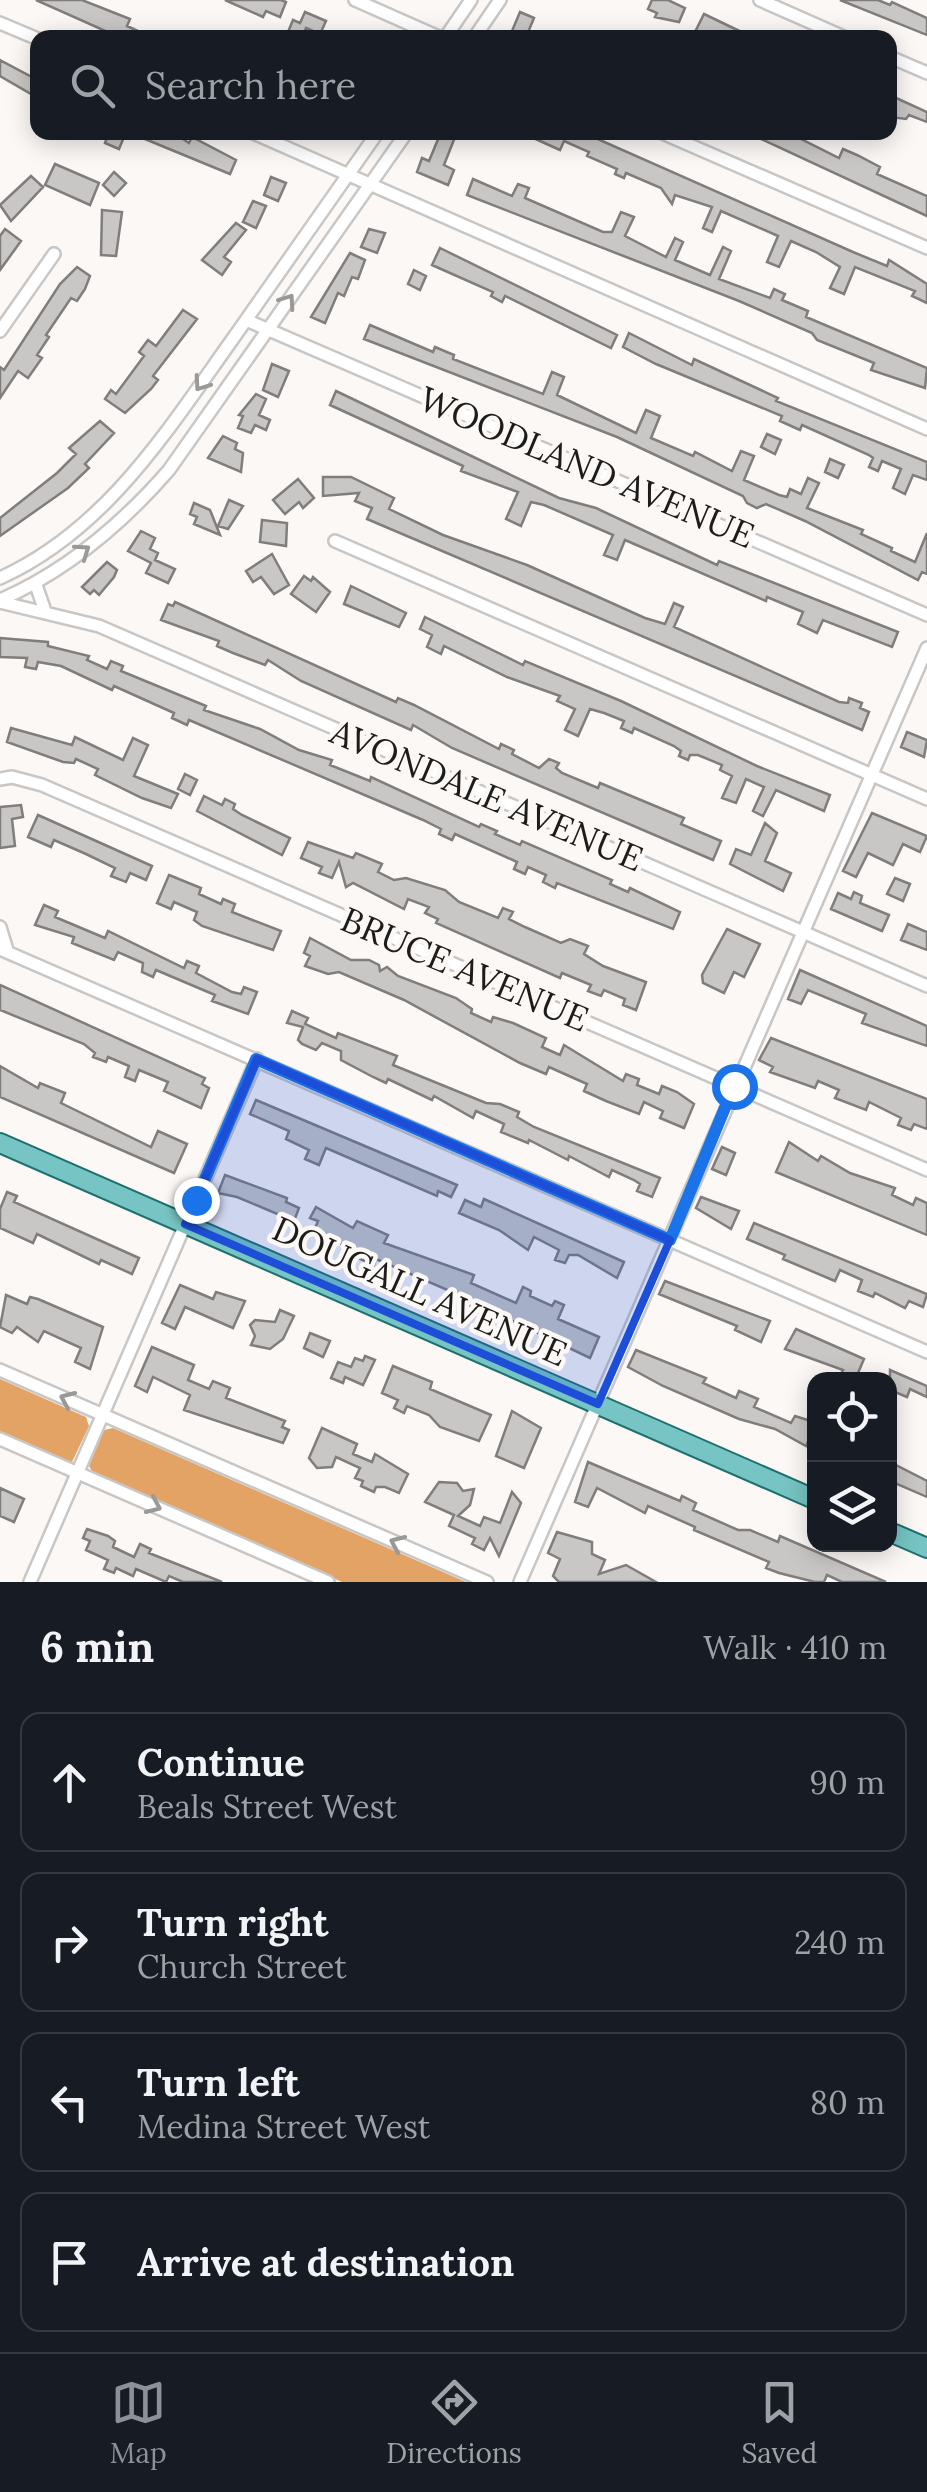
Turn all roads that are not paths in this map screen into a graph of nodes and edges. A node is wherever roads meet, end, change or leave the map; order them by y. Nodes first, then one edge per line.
1 (355, 0) edge
2 (471, 0) edge
3 (500, 0) edge
4 (760, 0) edge
5 (0, 23) edge
6 (424, 30) edge
7 (449, 30) edge
8 (479, 30) edge
9 (828, 30) edge
10 (30, 36) edge
11 (897, 59) edge
12 (927, 73) edge
13 (268, 140) edge
14 (372, 140) edge
15 (401, 140) edge
16 (678, 140) edge
17 (348, 175) junction
18 (370, 185) junction
19 (927, 248) edge
20 (54, 254) dead end
21 (246, 320) junction
22 (268, 329) junction
23 (0, 331) edge
24 (927, 429) edge
25 (335, 542) dead end
26 (0, 578) edge
27 (36, 584) junction
28 (0, 601) edge
29 (45, 612) junction
30 (927, 615) edge
31 (927, 648) edge
32 (871, 774) junction
33 (0, 780) edge
34 (927, 798) edge
35 (0, 927) edge
36 (802, 932) junction
37 (3, 950) edge
38 (927, 986) edge
39 (256, 1059) junction
40 (734, 1086) junction
41 (0, 1143) edge
42 (927, 1170) edge
43 (185, 1224) junction
44 (670, 1240) junction
45 (927, 1352) edge
46 (0, 1370) edge
47 (598, 1404) junction
48 (102, 1414) junction
49 (0, 1439) edge
50 (77, 1473) junction
51 (807, 1496) edge
52 (897, 1535) edge
53 (927, 1548) edge
54 (30, 1582) edge
55 (328, 1582) edge
56 (487, 1582) edge
57 (520, 1582) edge

1 - 6 street
2 - 7 street
3 - 8 street
4 - 9 street
5 - 10 street
11 - 12 street
13 - 17 street
14 - 17 street
15 - 18 street
16 - 19 street
17 - 18 street
17 - 21 street
22 -> 18 street
18 - 24 street
20 - 23 street
21 - 22 street, WOODLAND AVENUE
21 -> 26 street
27 -> 22 street
22 - 30 street, WOODLAND AVENUE
25 - 32 street
27 - 28 street
27 - 29 street
28 - 29 street, AVONDALE AVENUE
29 - 36 street, AVONDALE AVENUE
31 - 32 street
32 - 34 street
32 - 36 street
33 - 40 street, BRUCE AVENUE
35 - 37 street
36 - 38 street, AVONDALE AVENUE
36 - 40 street
37 - 39 street
39 - 43 street
39 - 44 street
40 - 42 street, BRUCE AVENUE
40 - 44 street
41 - 43 main road, DOUGALL AVENUE
43 - 47 main road, DOUGALL AVENUE
43 - 48 street
44 - 45 street
44 - 47 street
48 -> 46 street
47 - 51 main road, DOUGALL AVENUE
47 - 57 street
48 - 50 street
56 -> 48 street
49 - 50 street
50 - 54 street
50 -> 55 street
52 - 53 main road

